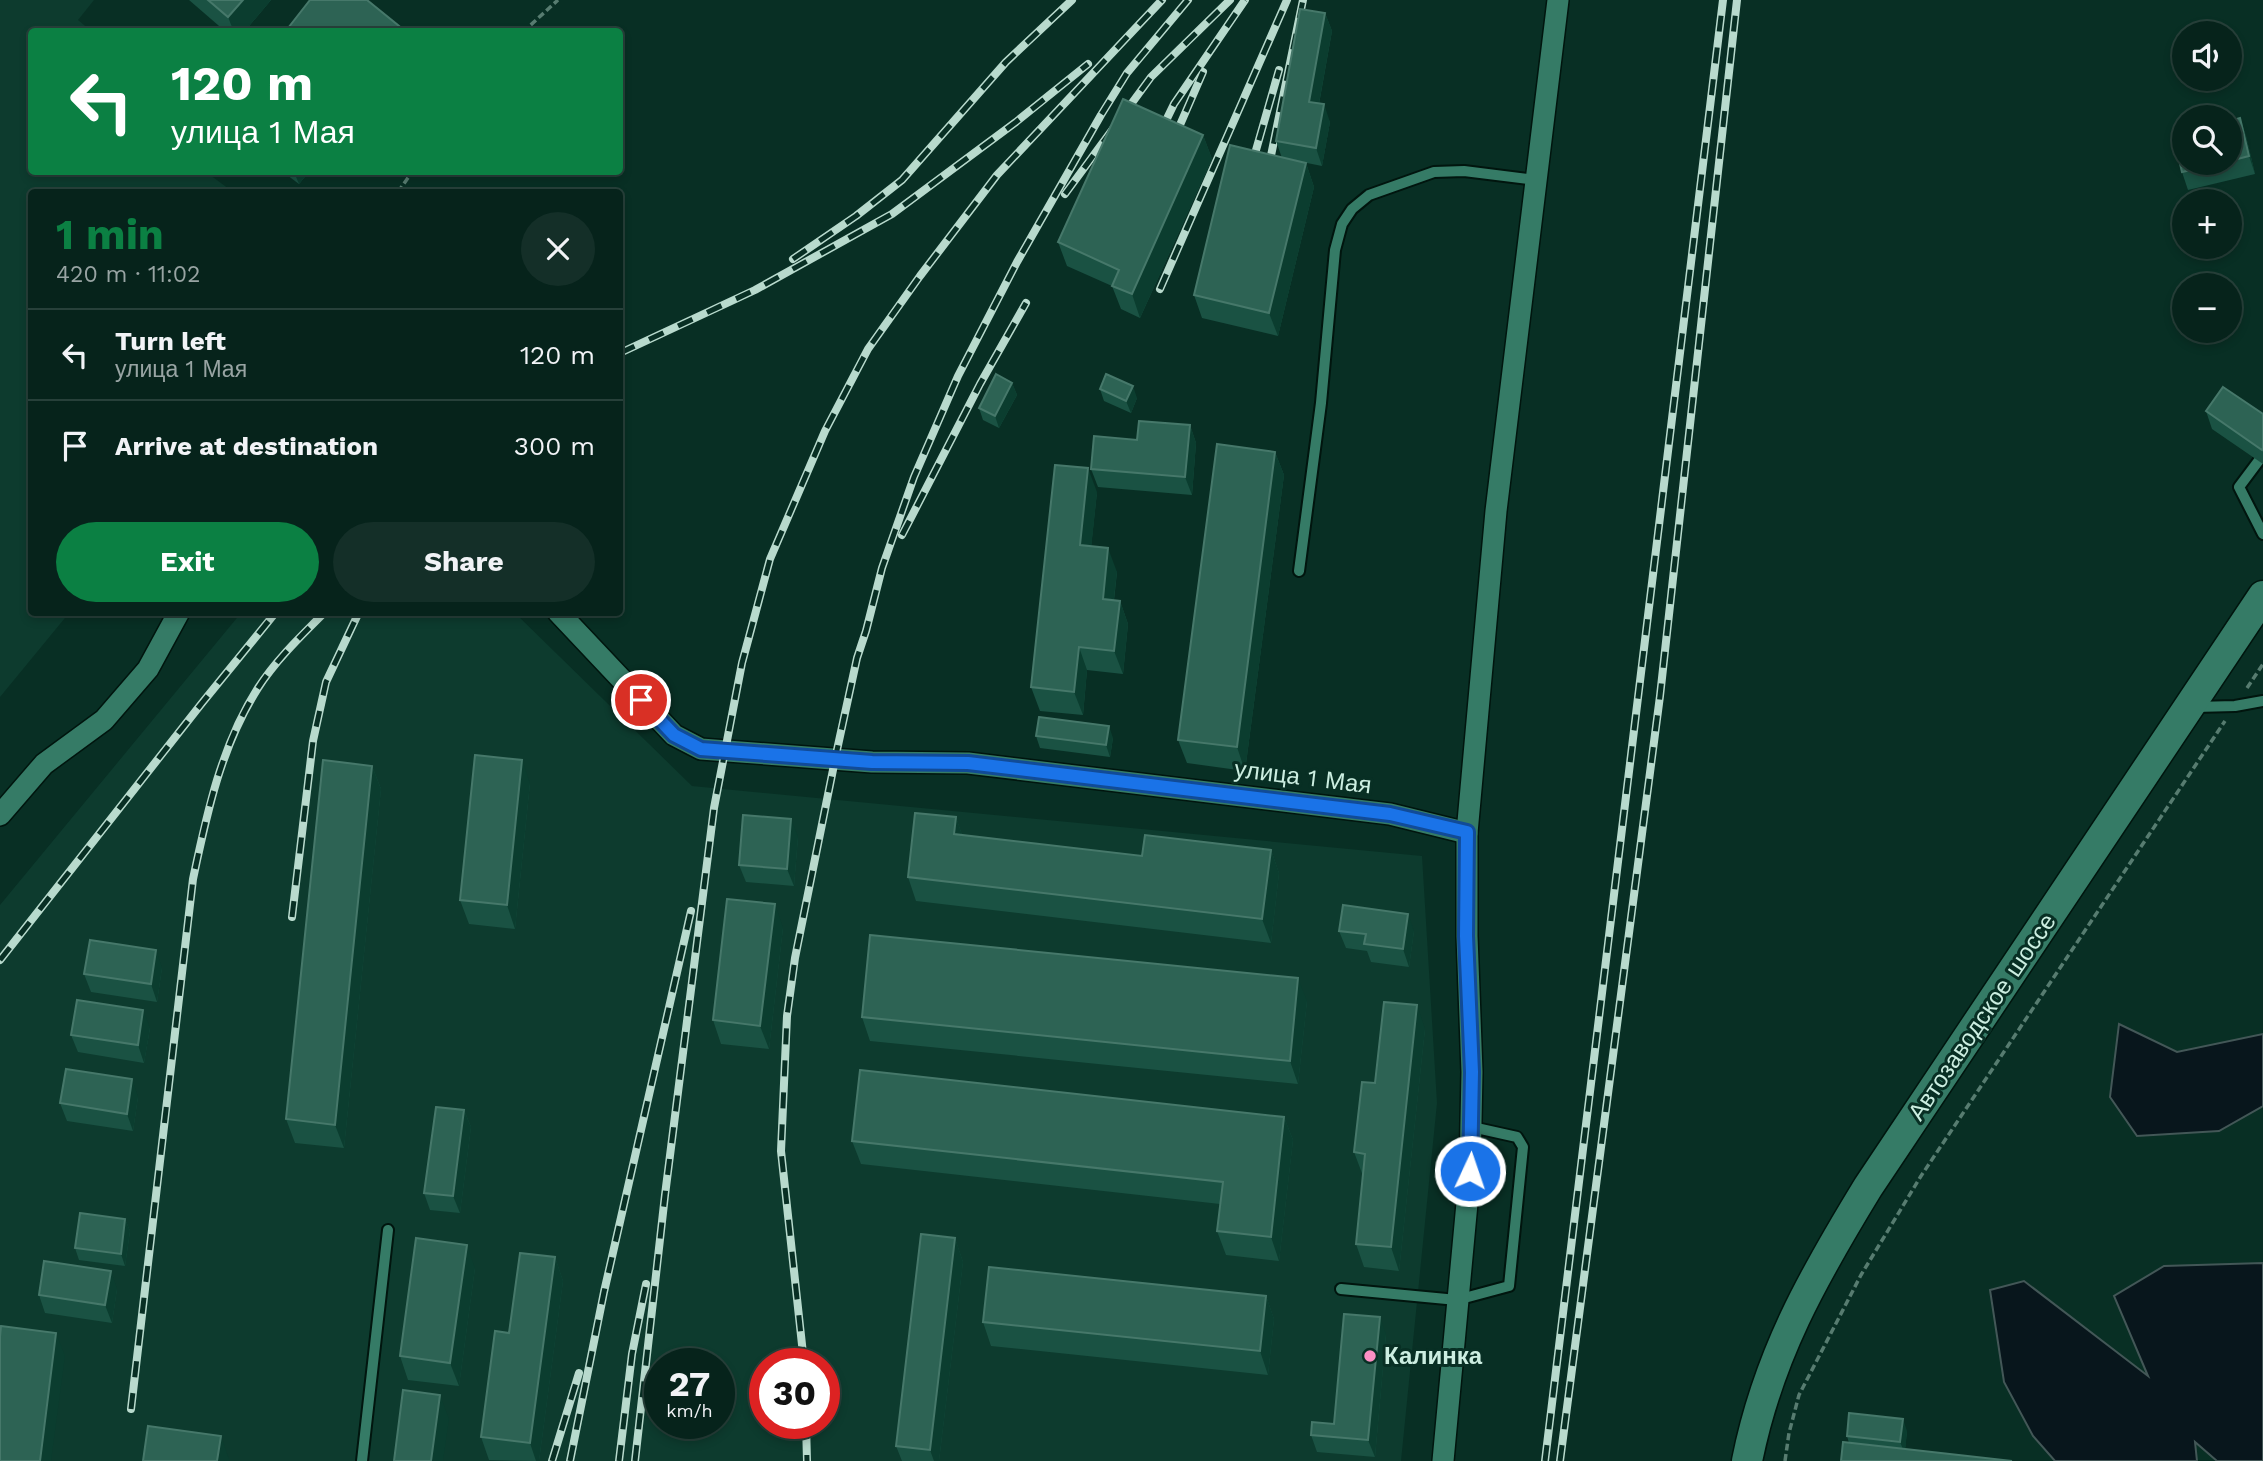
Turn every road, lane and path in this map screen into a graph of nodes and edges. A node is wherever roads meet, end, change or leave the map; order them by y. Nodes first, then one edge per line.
1 (558, 0) edge
2 (1558, 0) edge
3 (527, 28) edge
4 (1536, 180) junction
5 (2263, 455) edge
6 (2263, 534) edge
7 (1299, 570) dead end
8 (2263, 596) edge
9 (177, 616) edge
10 (562, 616) edge
11 (2263, 664) edge
12 (2263, 701) edge
13 (2235, 706) junction
14 (2189, 707) junction
15 (0, 815) edge
16 (1467, 832) junction
17 (1472, 1127) junction
18 (388, 1230) dead end
19 (1341, 1289) dead end
20 (1457, 1300) junction
21 (362, 1461) edge
22 (1443, 1461) edge
23 (1747, 1461) edge
24 (1785, 1461) edge

1 - 3 path
2 - 4 street
4 - 7 lane
4 - 16 street
5 - 6 lane
8 - 14 main road, Автозаводское шоссе
9 - 15 street
10 - 16 street, улица 1 Мая
11 - 13 path
12 - 13 lane
13 - 14 lane
13 - 24 path
14 - 23 main road, Автозаводское шоссе
16 - 17 street
17 - 20 street
17 - 20 lane
18 - 21 lane
19 - 20 lane
20 - 22 street

